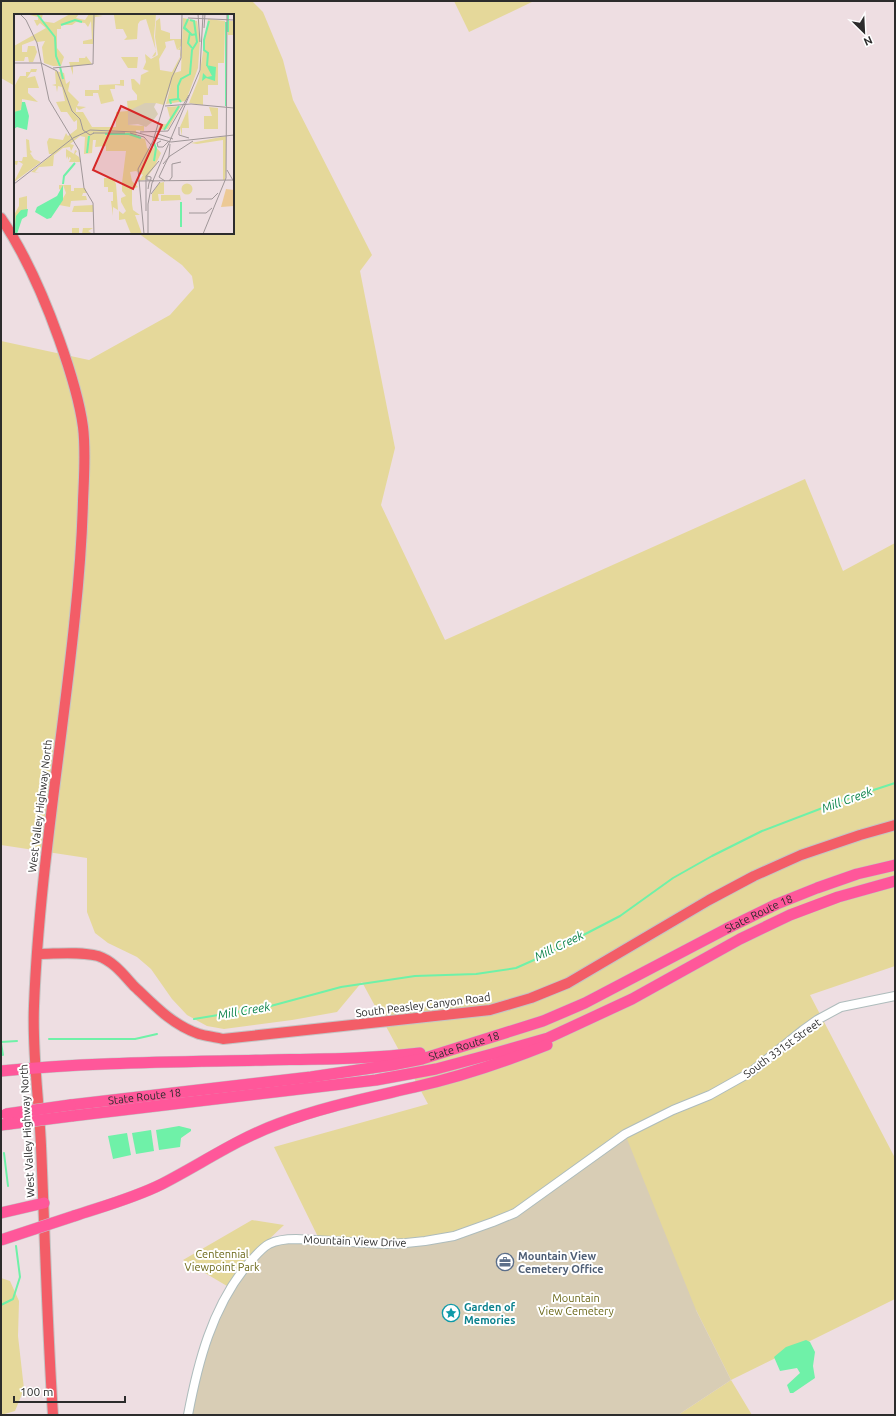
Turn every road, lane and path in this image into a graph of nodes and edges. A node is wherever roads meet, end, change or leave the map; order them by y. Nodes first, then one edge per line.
1 (1, 218) edge
2 (895, 825) edge
3 (895, 865) edge
4 (895, 881) edge
5 (37, 954) junction
6 (895, 996) edge
7 (632, 999) junction
8 (453, 1048) junction
9 (36, 1068) junction
10 (1, 1071) edge
11 (71, 1110) junction
12 (673, 1110) joint
13 (4, 1121) edge
14 (44, 1203) junction
15 (1, 1213) edge
16 (1, 1240) edge
17 (53, 1415) edge
18 (188, 1415) edge

1 - 5 main road, West Valley Highway North
2 - 5 main road, South Peasley Canyon Road
3 - 8 highway, State Route 18
4 - 7 highway, State Route 18
5 - 9 main road, West Valley Highway North
6 - 12 street, South 331st Street
7 - 11 highway, State Route 18
7 - 16 highway, bridge
8 - 9 highway
8 - 11 highway, State Route 18
9 - 10 highway
9 - 14 main road, West Valley Highway North
11 - 13 highway, State Route 18, bridge
12 - 18 street, Mountain View Drive
14 - 15 highway
14 - 17 main road, West Valley Highway North

